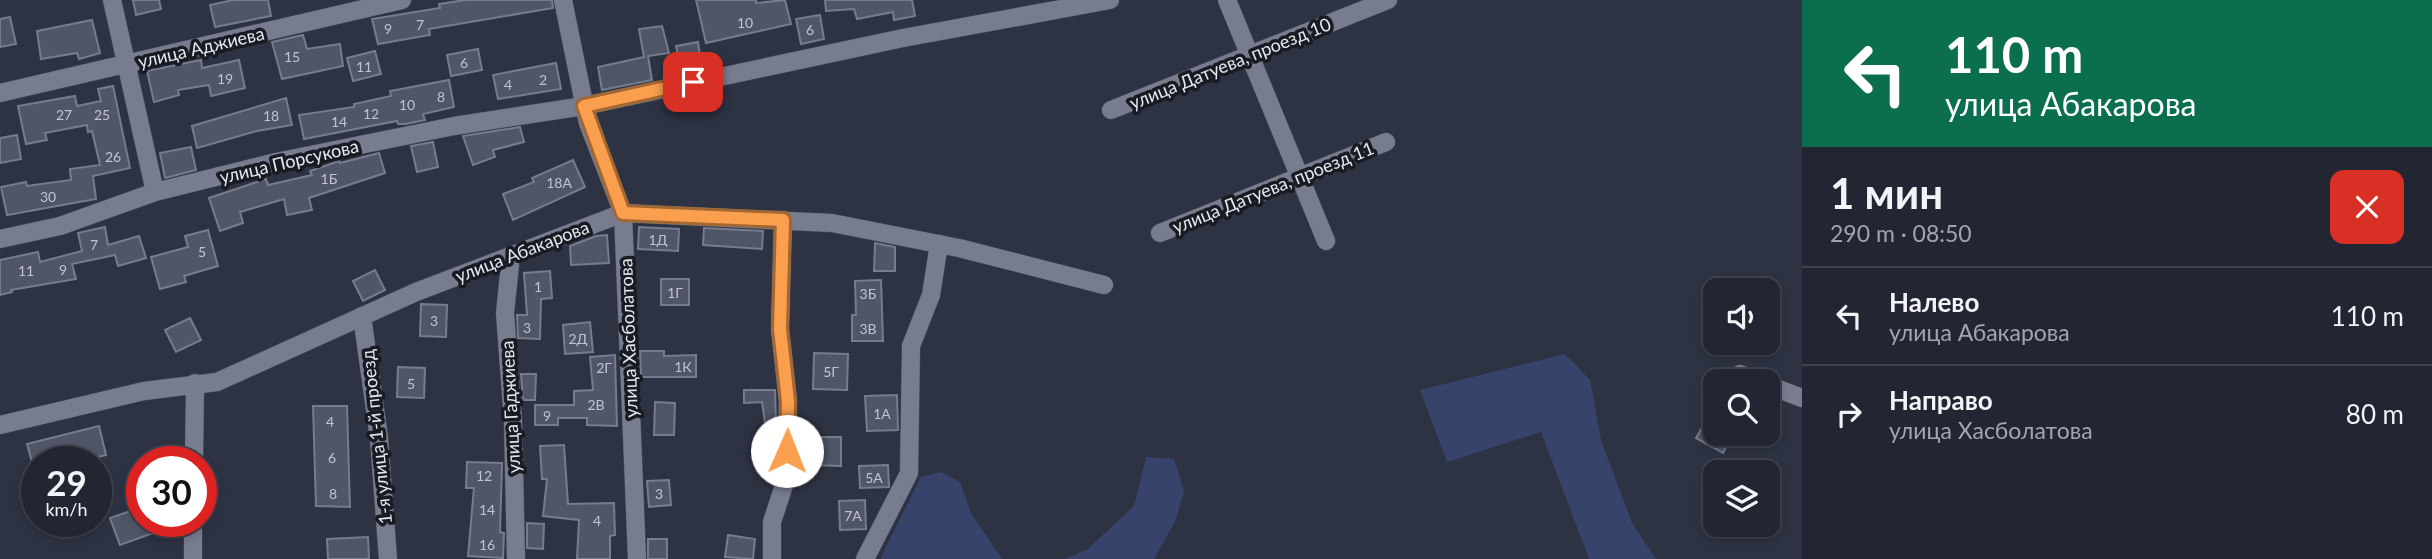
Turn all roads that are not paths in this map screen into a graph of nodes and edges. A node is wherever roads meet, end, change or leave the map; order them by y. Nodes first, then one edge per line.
1 (112, 0) edge
2 (402, 0) edge
3 (564, 0) edge
4 (1110, 0) edge
5 (1227, 0) edge
6 (1388, 0) edge
7 (1250, 56) junction
8 (128, 64) junction
9 (0, 93) edge
10 (1111, 110) dead end
11 (586, 114) junction
12 (1386, 142) dead end
13 (1299, 177) junction
14 (155, 192) junction
15 (623, 213) junction
16 (783, 220) junction
17 (1160, 233) dead end
18 (0, 239) edge
19 (1326, 241) dead end
20 (939, 244) junction
21 (511, 255) junction
22 (1104, 285) dead end
23 (362, 316) junction
24 (195, 383) junction
25 (1780, 390) edge
26 (1802, 398) edge
27 (0, 425) edge
28 (194, 446) edge
29 (193, 537) edge
30 (193, 559) edge
31 (388, 559) edge
32 (516, 559) edge
33 (637, 559) edge
34 (772, 559) edge
35 (865, 559) edge

1 - 8 street
2 - 8 street, улица Аджиева
3 - 11 street, улица Хасболатова
4 - 11 street, улица Порсукова
5 - 7 street
6 - 7 street, улица Датуева, проезд 10
7 - 10 street, улица Датуева, проезд 10
7 - 13 street
8 - 9 street, улица Аджиева
8 - 14 street
11 - 14 street, улица Порсукова
11 - 15 street, улица Хасболатова
12 - 13 street, улица Датуева, проезд 11
13 - 17 street, улица Датуева, проезд 11
13 - 19 street
14 - 18 street, улица Порсукова
15 - 16 street, улица Абакарова
15 - 21 street, улица Абакарова
15 - 33 street, улица Хасболатова
16 - 20 street, улица Абакарова
16 - 34 street
20 - 22 street, улица Абакарова
20 - 35 street
21 - 23 street, улица Абакарова
21 - 32 street, улица Гаджиева
23 - 24 street, улица Абакарова
23 - 31 street, 1-я улица 1-й проезд
24 - 27 street, улица Абакарова
24 - 28 street
25 - 26 street
29 - 30 street

